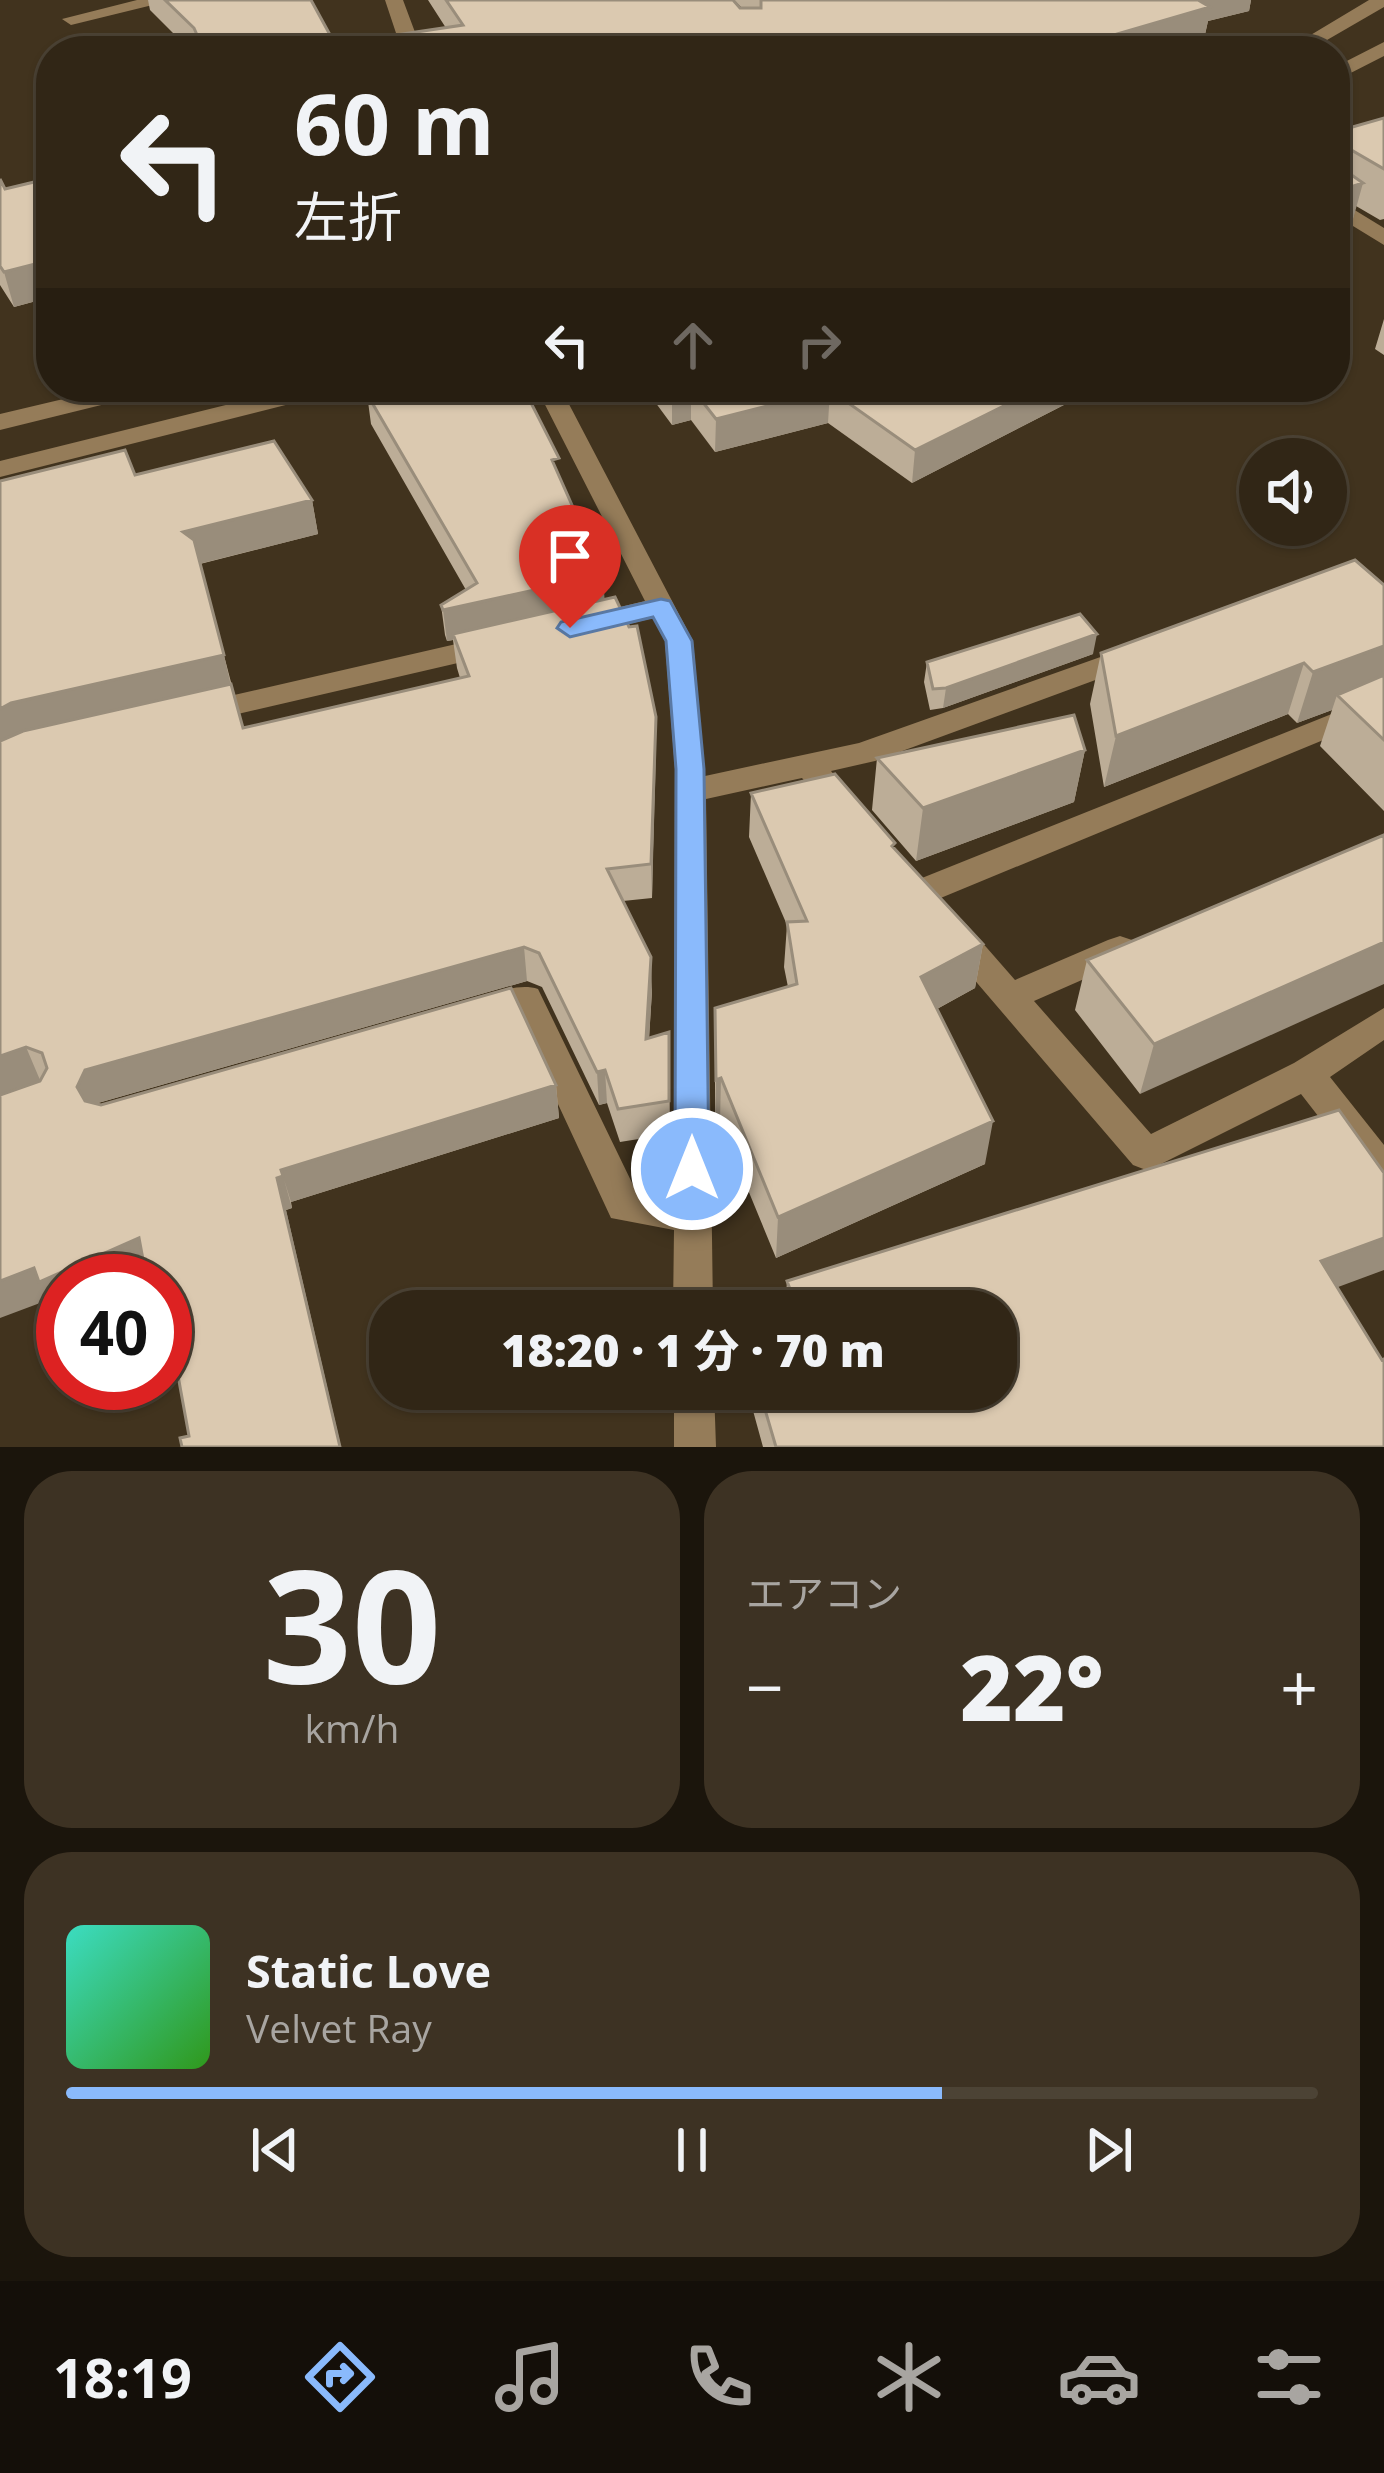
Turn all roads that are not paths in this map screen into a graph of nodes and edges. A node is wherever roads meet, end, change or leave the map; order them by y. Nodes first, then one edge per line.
1 (164, 0) edge
2 (394, 0) edge
3 (1383, 0) edge
4 (71, 20) dead end
5 (407, 36) edge
6 (1320, 36) edge
7 (1384, 48) edge
8 (1350, 67) edge
9 (1350, 216) edge
10 (1384, 238) edge
11 (83, 402) edge
12 (269, 402) edge
13 (556, 402) edge
14 (0, 422) edge
15 (0, 470) edge
16 (661, 607) junction
17 (1171, 642) edge
18 (1384, 703) edge
19 (161, 721) edge
20 (808, 766) junction
21 (691, 791) junction
22 (864, 829) edge
23 (892, 861) edge
24 (919, 892) junction
25 (1142, 940) edge
26 (1010, 997) junction
27 (1384, 1022) edge
28 (434, 1026) edge
29 (1307, 1075) junction
30 (1384, 1173) edge
31 (692, 1216) junction
32 (693, 1290) edge
33 (694, 1410) edge
34 (695, 1447) edge

1 - 4 street
2 - 5 street
3 - 6 street
7 - 8 street
9 - 10 street
11 - 14 street
12 - 15 street
13 - 16 street
16 - 19 street
16 - 21 street
17 - 20 street
18 - 24 street
20 - 21 street
20 - 22 street
21 - 31 street
23 - 24 street
24 - 26 street
25 - 26 street
26 - 29 street
27 - 29 street
28 - 31 street
29 - 30 street
31 - 32 street
33 - 34 street

